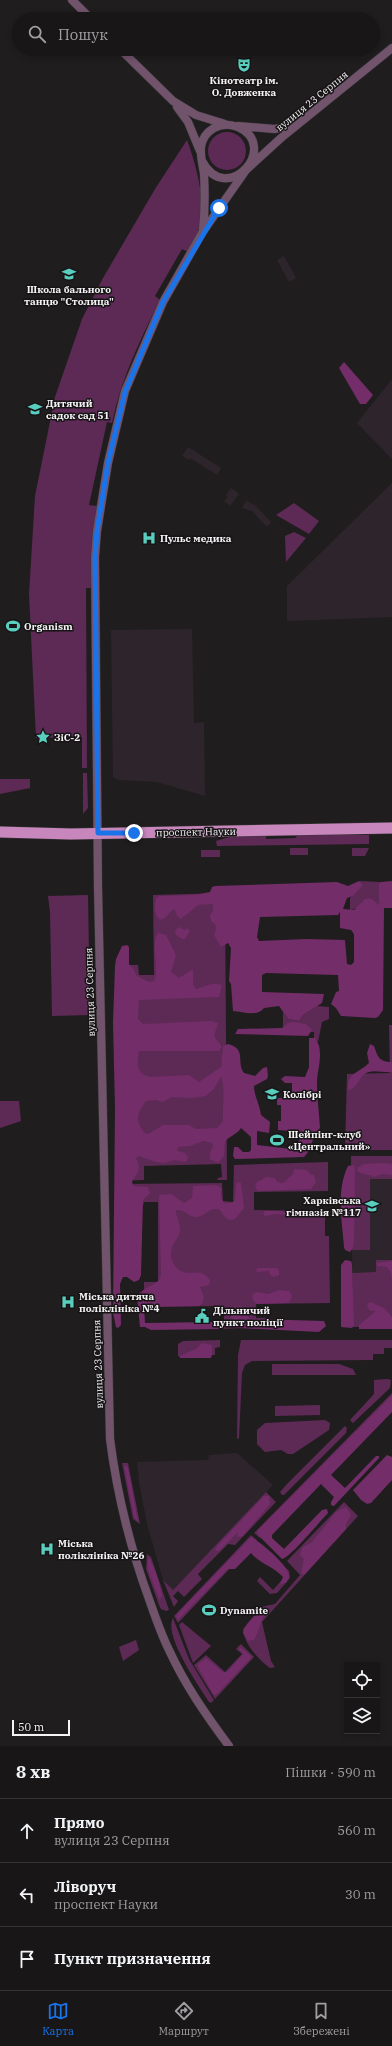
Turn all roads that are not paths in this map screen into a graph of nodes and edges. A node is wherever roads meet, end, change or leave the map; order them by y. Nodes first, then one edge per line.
1 (72, 0) edge
2 (83, 12) edge
3 (392, 48) edge
4 (127, 56) edge
5 (173, 101) junction
6 (226, 124) junction
7 (236, 126) junction
8 (297, 126) junction
9 (200, 152) junction
10 (202, 161) junction
11 (246, 170) junction
12 (202, 233) junction
13 (392, 828) edge
14 (0, 832) edge
15 (98, 833) junction
16 (229, 1746) edge

1 - 2 street
3 - 8 street, вулиця 23 Серпня
4 - 5 street
5 - 6 street
5 - 9 street, вулиця 23 Серпня
6 - 7 street
6 - 9 street
7 - 8 street
7 - 11 street, вулиця 23 Серпня
8 - 11 street, вулиця 23 Серпня
9 - 10 street, вулиця 23 Серпня
10 - 11 street, вулиця 23 Серпня
10 - 12 street, вулиця 23 Серпня
11 - 12 street, вулиця 23 Серпня
12 - 15 street, вулиця 23 Серпня
13 - 15 main road, проспект Науки
14 - 15 main road, проспект Науки
15 - 16 street, вулиця 23 Серпня

